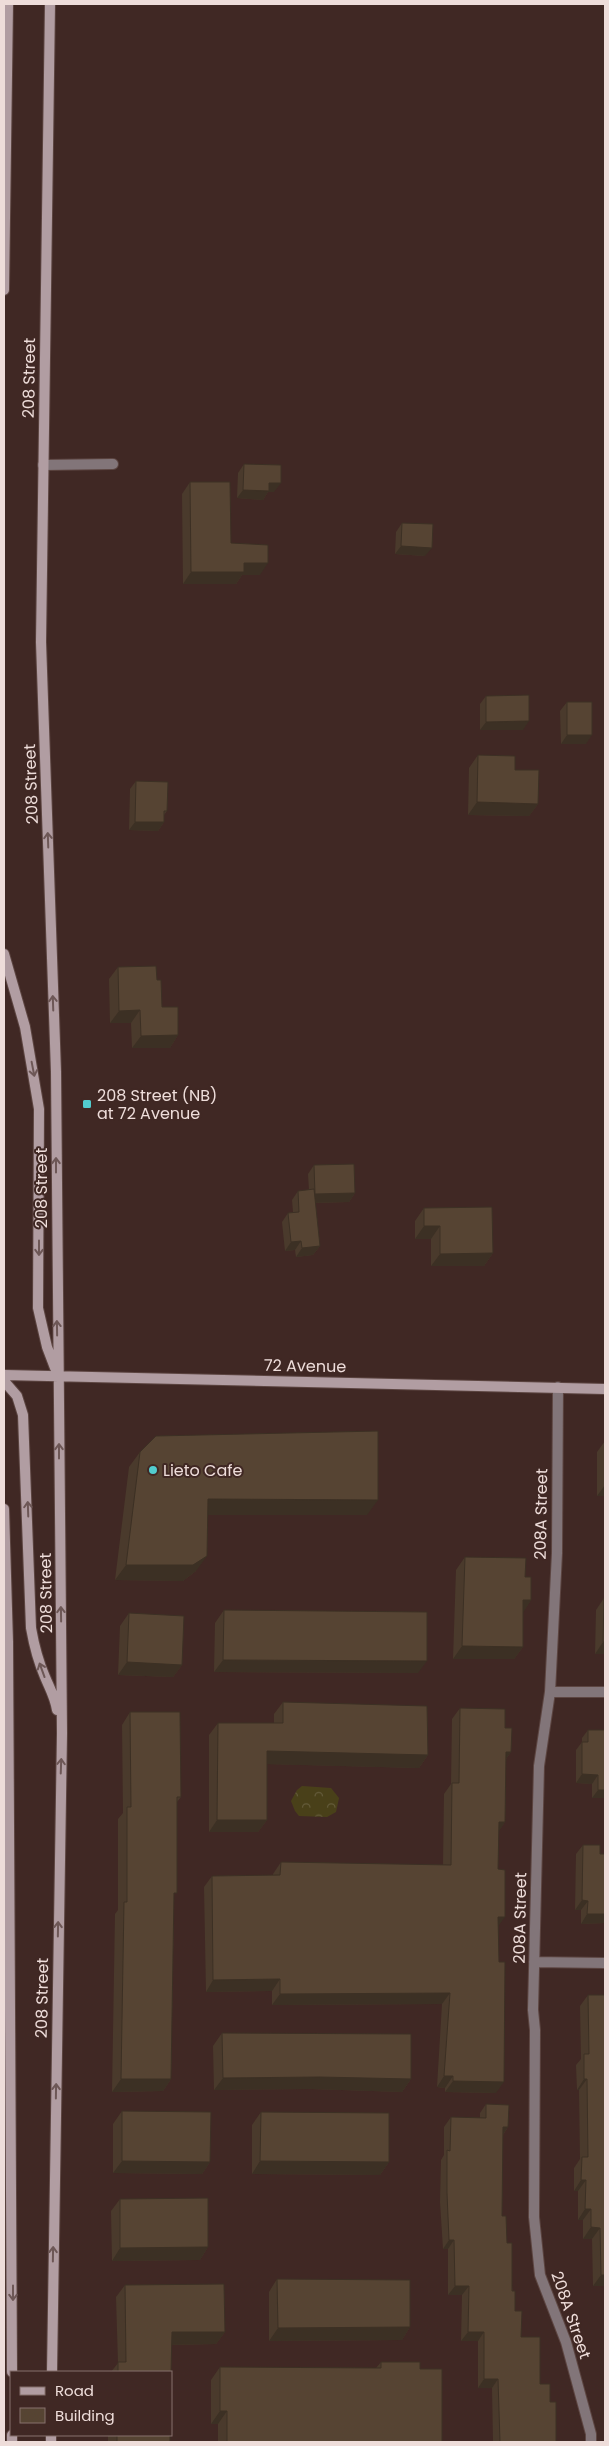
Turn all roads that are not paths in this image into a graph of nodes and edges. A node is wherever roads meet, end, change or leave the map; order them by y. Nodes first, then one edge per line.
1 (8, 4) edge
2 (50, 4) edge
3 (4, 290) edge
4 (113, 464) dead end
5 (43, 465) junction
6 (4, 954) edge
7 (4, 1375) edge
8 (58, 1376) junction
9 (4, 1381) edge
10 (558, 1387) junction
11 (605, 1389) edge
12 (4, 1509) edge
13 (6, 1642) edge
14 (550, 1692) junction
15 (605, 1692) edge
16 (62, 1733) junction
17 (534, 1962) junction
18 (605, 1963) edge
19 (12, 2371) edge
20 (52, 2371) edge
21 (591, 2442) edge

1 - 3 main road
2 - 5 main road, 208 Street
4 - 5 street
8 -> 5 main road, 208 Street
6 -> 8 main road
7 - 8 main road, 72 Avenue
8 - 10 main road, 72 Avenue
16 -> 8 main road, 208 Street
16 -> 9 main road
10 - 11 main road, 72 Avenue
10 - 14 street, 208A Street
12 - 13 main road, 208 Street
13 -> 19 main road, 208 Street
14 - 15 street
14 - 17 street, 208A Street
20 -> 16 main road, 208 Street
17 - 18 street
17 - 21 street, 208A Street

